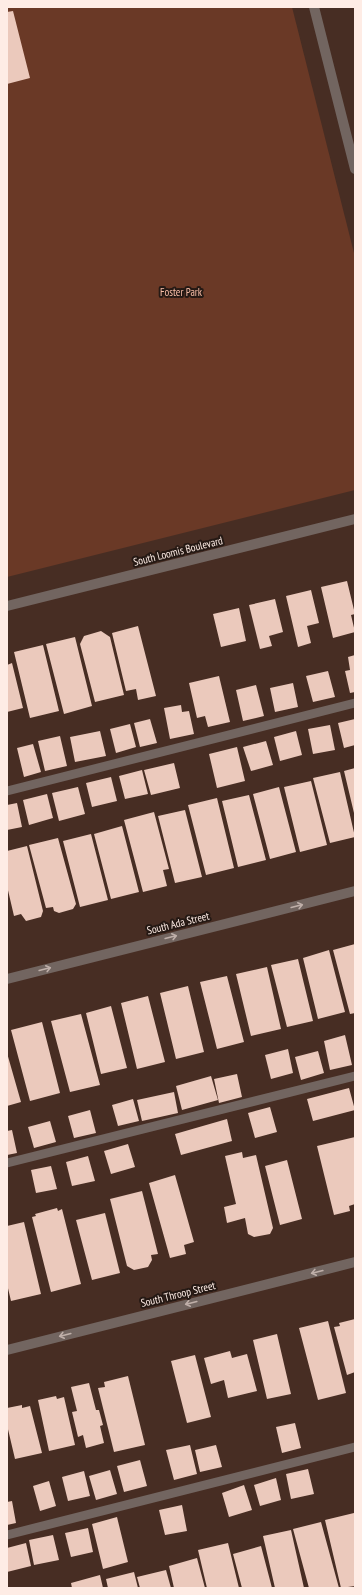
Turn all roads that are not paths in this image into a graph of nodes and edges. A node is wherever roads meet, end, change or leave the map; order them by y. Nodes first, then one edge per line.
1 (314, 7) edge
2 (352, 147) edge
3 (355, 169) edge
4 (355, 519) edge
5 (7, 606) edge
6 (355, 703) edge
7 (7, 791) edge
8 (355, 891) edge
9 (7, 979) edge
10 (355, 1076) edge
11 (7, 1164) edge
12 (355, 1262) edge
13 (7, 1350) edge
14 (355, 1447) edge
15 (7, 1535) edge

1 - 2 street
2 - 3 street
4 - 5 street, South Loomis Boulevard
6 - 7 lane
9 -> 8 street, South Ada Street
10 - 11 lane
12 -> 13 street, South Throop Street
14 - 15 lane

